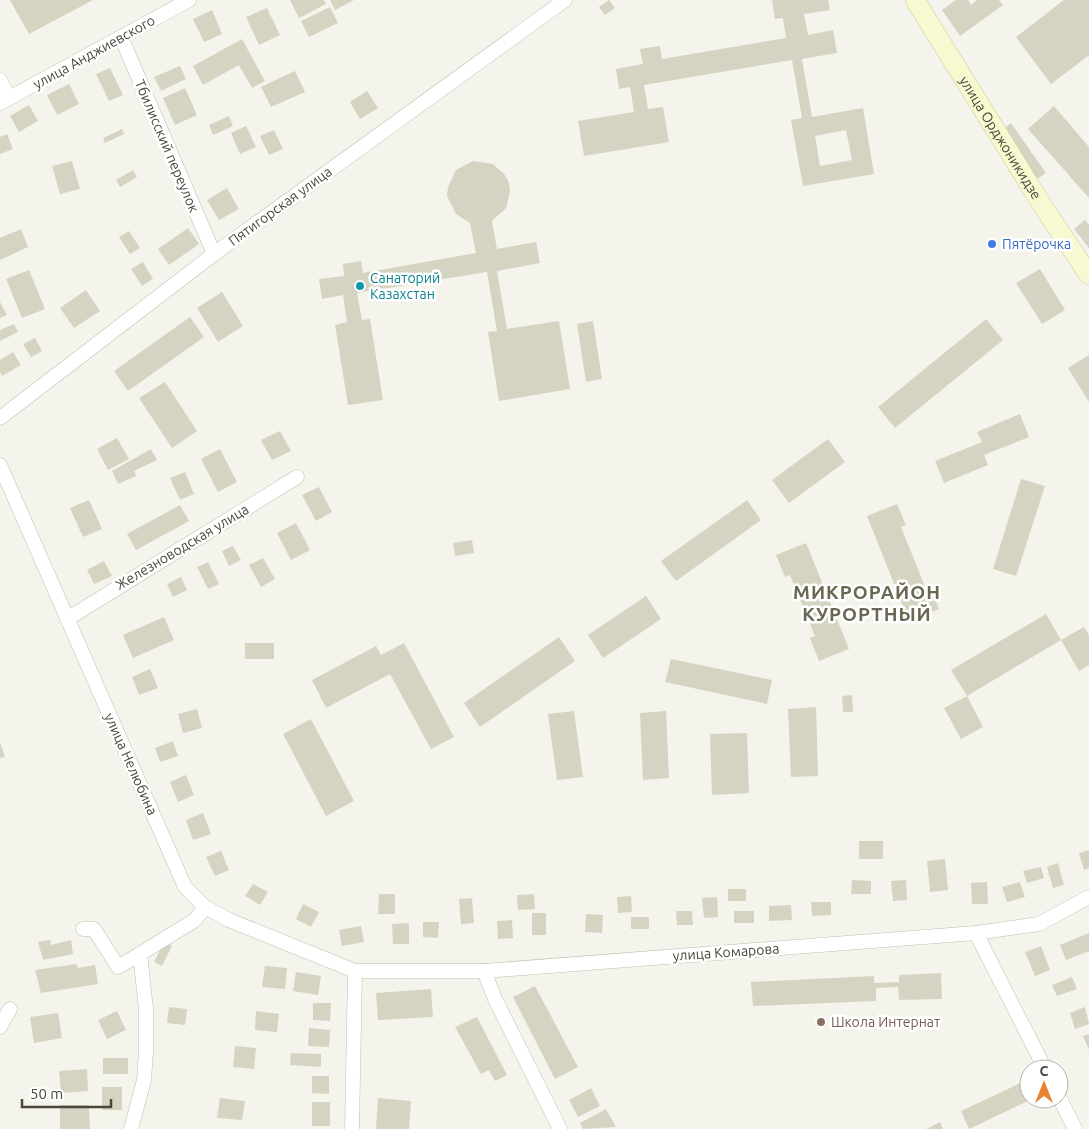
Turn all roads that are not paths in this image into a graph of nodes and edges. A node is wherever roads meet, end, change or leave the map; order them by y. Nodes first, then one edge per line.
1 (189, 0) edge
2 (565, 0) edge
3 (921, 2) edge
4 (121, 38) junction
5 (0, 80) edge
6 (5, 101) edge
7 (214, 254) junction
8 (1089, 275) edge
9 (0, 418) edge
10 (0, 465) edge
11 (297, 477) dead end
12 (67, 619) junction
13 (1089, 897) edge
14 (205, 908) junction
15 (83, 929) dead end
16 (976, 933) junction
17 (140, 954) junction
18 (355, 971) junction
19 (484, 971) junction
20 (10, 1009) dead end
21 (0, 1027) edge
22 (1040, 1059) edge
23 (1065, 1109) edge
24 (131, 1129) edge
25 (352, 1129) edge
26 (560, 1129) edge
27 (1075, 1129) edge

1 - 4 street, улица Анджиевского
2 - 7 street, Пятигорская улица
3 - 8 main road, улица Орджоникидзе
4 - 6 street, улица Анджиевского
4 - 7 street, Тбилисский переулок
5 - 6 street
7 - 9 street, Пятигорская улица
10 - 12 street, улица Нелюбина
11 - 12 street, Железноводская улица
12 - 14 street, улица Нелюбина
13 - 16 street, улица Комарова
14 - 17 street
14 - 18 street, улица Нелюбина
15 - 17 street
16 - 19 street, улица Комарова
16 - 22 street
17 - 24 street
18 - 19 street, улица Комарова
18 - 25 street
19 - 26 street
20 - 21 street
23 - 27 street

